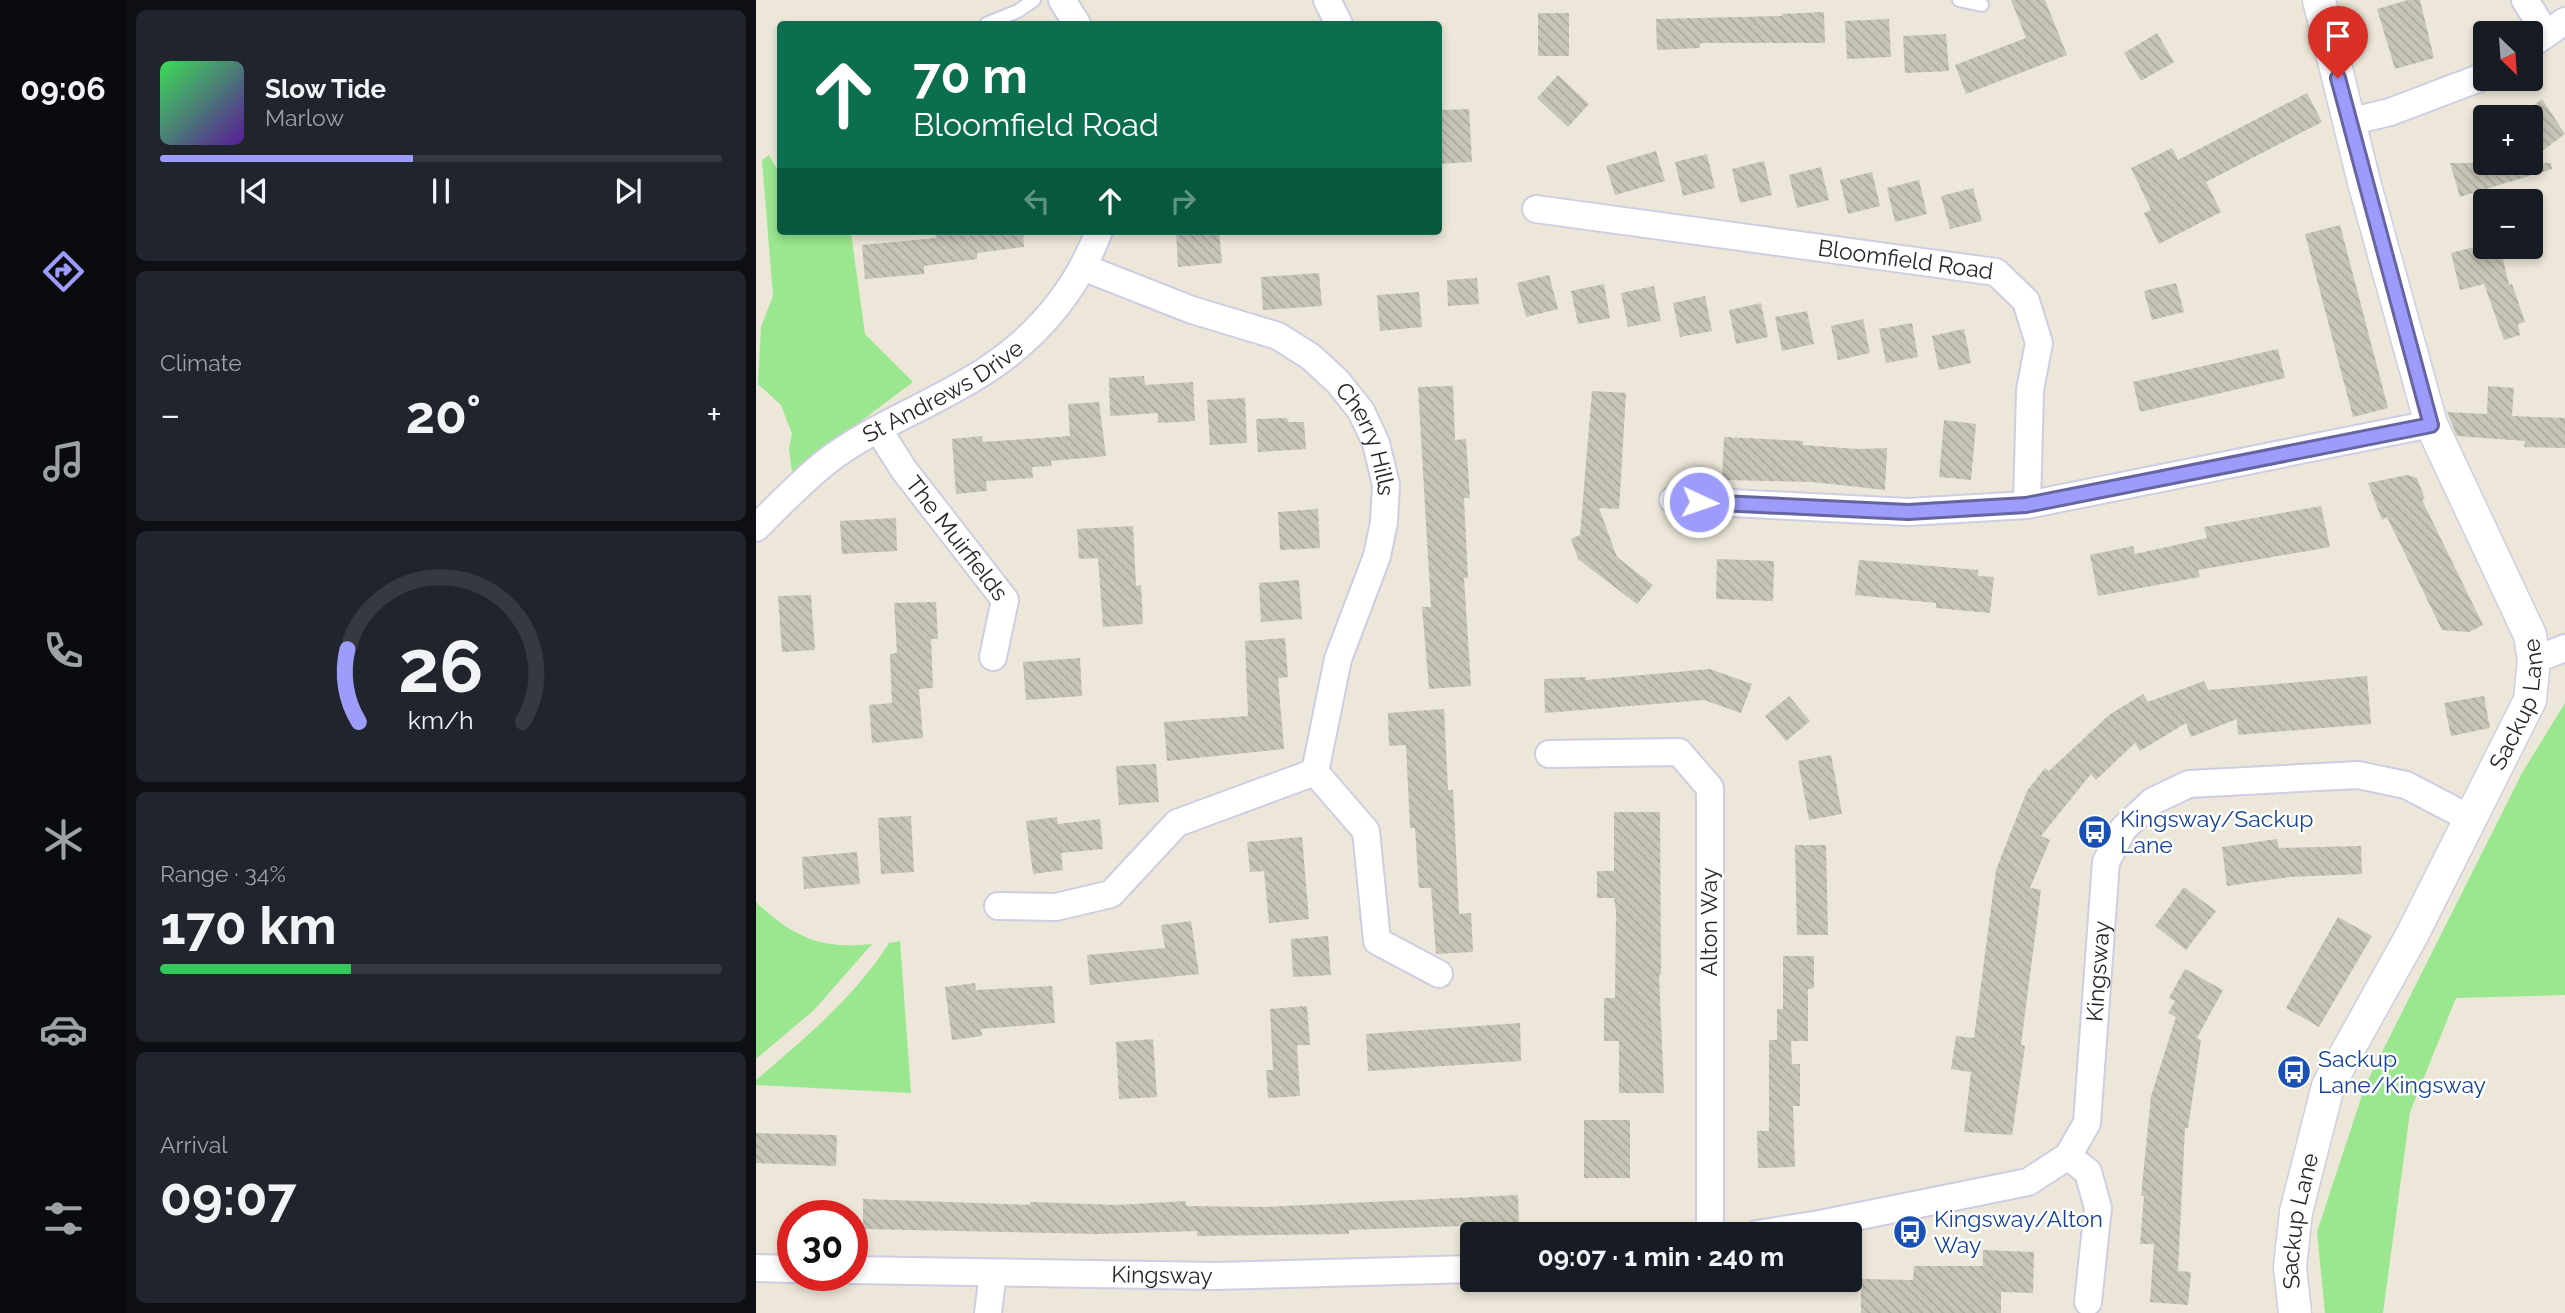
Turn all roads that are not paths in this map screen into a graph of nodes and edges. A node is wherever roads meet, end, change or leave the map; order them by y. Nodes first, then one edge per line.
1 (1034, 0) edge
2 (1062, 0) edge
3 (1327, 0) edge
4 (1959, 0) edge
5 (2319, 0) edge
6 (2525, 0) edge
7 (1982, 5) dead end
8 (993, 21) edge
9 (1075, 21) edge
10 (1338, 21) edge
11 (2547, 33) edge
12 (2473, 81) edge
13 (2349, 122) junction
14 (1536, 209) dead end
15 (1097, 235) edge
16 (1085, 268) junction
17 (2431, 425) junction
18 (878, 429) junction
19 (1673, 500) dead end
20 (2026, 505) junction
21 (756, 528) edge
22 (2565, 648) edge
23 (993, 657) dead end
24 (2534, 660) junction
25 (1549, 754) dead end
26 (1315, 772) junction
27 (2469, 818) junction
28 (998, 906) dead end
29 (1439, 974) dead end
30 (2068, 1156) junction
31 (1710, 1222) edge
32 (1830, 1222) edge
33 (756, 1268) edge
34 (777, 1269) edge
35 (1460, 1269) edge
36 (868, 1270) edge
37 (993, 1273) junction
38 (2088, 1302) dead end
39 (988, 1313) edge
40 (2295, 1313) edge

1 - 8 lane
2 - 9 street
3 - 10 street
4 - 7 lane
5 - 13 street, Sackup Lane
6 - 11 street
12 - 13 street
13 - 17 street, Sackup Lane
14 - 20 street, Bloomfield Road
15 - 16 street, St Andrews Drive
16 - 18 street, St Andrews Drive
16 - 26 street, Cherry Hills
17 - 20 street
17 - 24 street, Sackup Lane
18 - 21 street, St Andrews Drive
18 - 23 street, The Muirfields
19 - 20 street
22 - 24 street
24 - 27 street, Sackup Lane
25 - 31 street, Alton Way
26 - 28 street
26 - 29 street
27 - 30 street, Kingsway
27 - 40 street, Sackup Lane
30 - 32 street, Kingsway
30 - 38 street
33 - 34 street
35 - 37 street, Kingsway
36 - 37 street, Kingsway
37 - 39 street

